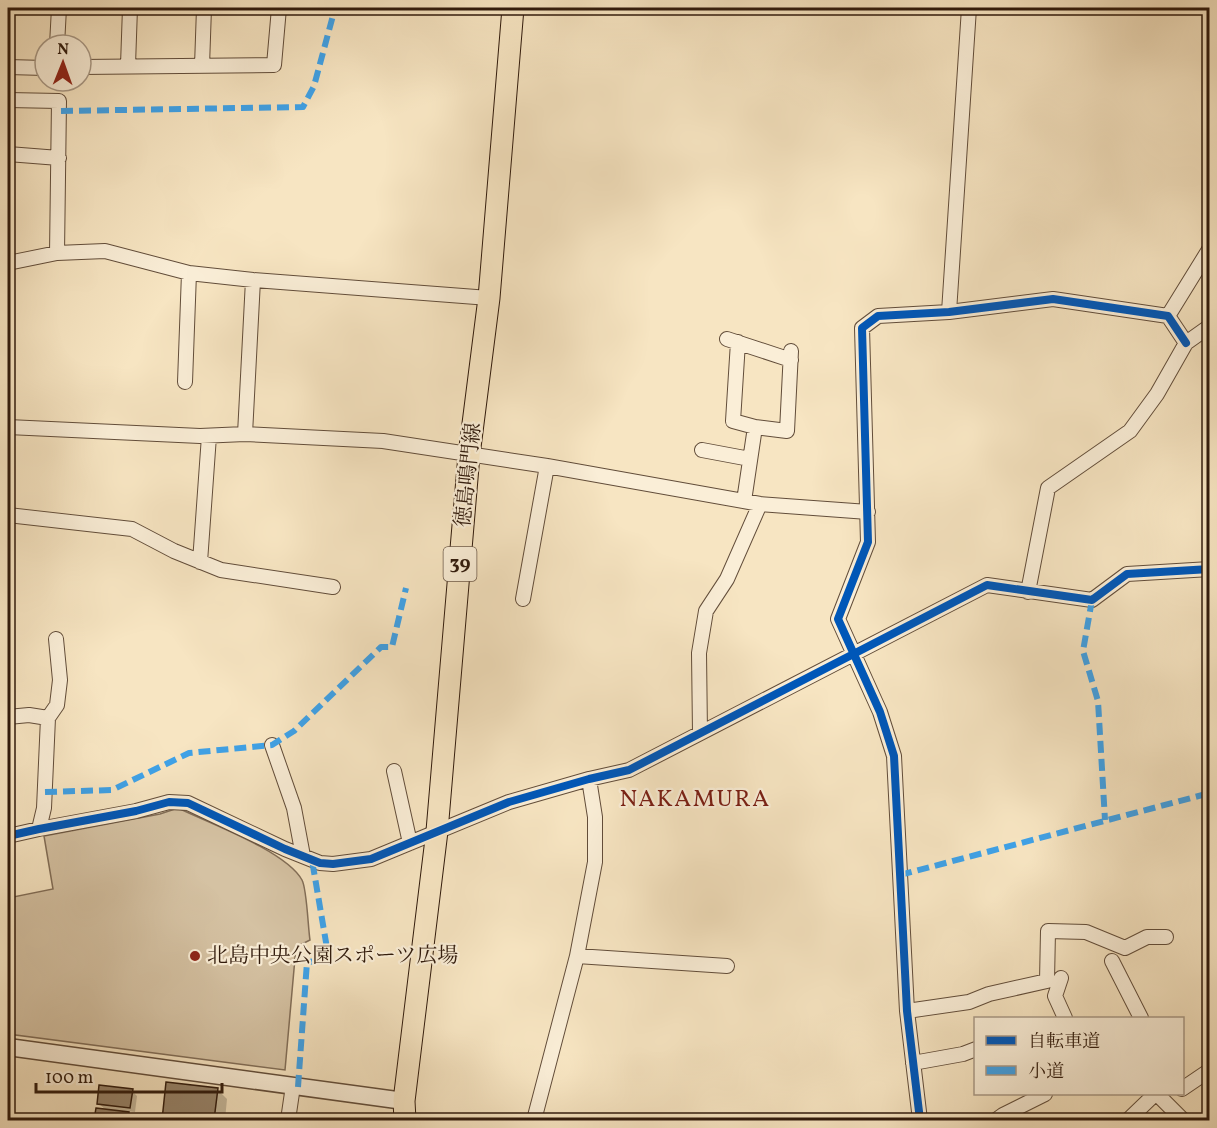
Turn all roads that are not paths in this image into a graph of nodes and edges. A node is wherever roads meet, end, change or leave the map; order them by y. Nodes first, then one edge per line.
1 (59, 8) edge
2 (130, 8) edge
3 (204, 8) edge
4 (279, 8) edge
5 (513, 8) edge
6 (969, 8) edge
7 (58, 33) edge
8 (128, 65) junction
9 (93, 66) edge
10 (202, 66) junction
11 (8, 67) edge
12 (33, 68) edge
13 (8, 100) edge
14 (8, 154) edge
15 (59, 158) junction
16 (1209, 248) edge
17 (57, 253) junction
18 (8, 263) edge
19 (189, 273) junction
20 (253, 280) junction
21 (489, 298) junction
22 (949, 312) junction
23 (1168, 316) junction
24 (1209, 326) edge
25 (1186, 343) junction
26 (185, 382) dead end
27 (8, 427) edge
28 (755, 427) junction
29 (245, 434) junction
30 (209, 436) junction
31 (702, 450) dead end
32 (469, 455) junction
33 (750, 459) junction
34 (547, 466) junction
35 (744, 501) junction
36 (760, 504) junction
37 (868, 512) junction
38 (8, 515) edge
39 (200, 562) junction
40 (1209, 569) edge
41 (333, 586) dead end
42 (1028, 592) junction
43 (523, 599) dead end
44 (56, 639) dead end
45 (854, 654) junction
46 (8, 717) edge
47 (48, 718) junction
48 (700, 733) junction
49 (272, 745) dead end
50 (394, 771) dead end
51 (588, 778) junction
52 (39, 829) junction
53 (437, 831) junction
54 (8, 836) edge
55 (410, 843) junction
56 (303, 856) junction
57 (1166, 937) dead end
58 (577, 956) junction
59 (1112, 961) dead end
60 (727, 966) dead end
61 (1061, 978) dead end
62 (906, 1011) junction
63 (1065, 1017) edge
64 (1140, 1017) edge
65 (8, 1047) edge
66 (974, 1049) edge
67 (913, 1063) junction
68 (1209, 1070) edge
69 (293, 1086) junction
70 (1184, 1088) edge
71 (1043, 1095) edge
72 (1163, 1095) edge
73 (404, 1111) edge
74 (288, 1120) edge
75 (534, 1120) edge
76 (920, 1120) edge
77 (996, 1120) edge
78 (1128, 1120) edge
79 (1183, 1120) edge

1 - 7 street
2 - 8 street
3 - 10 street
4 - 10 street
5 - 21 main road, 徳島鳴門線 / 39
6 - 22 street
8 - 9 street
8 - 10 street
11 - 12 street
13 - 15 street
14 - 15 street
15 - 17 street
16 - 23 street
17 - 18 street
17 - 19 street
19 - 20 street
19 - 26 street
20 - 21 street
20 - 29 street
21 - 32 main road, 徳島鳴門線 / 39
22 - 23 street
22 - 37 street
23 - 25 street
24 - 25 street
25 - 42 street
27 - 30 street
28 - 28 street
28 - 33 street
29 - 30 street
29 - 32 street
30 - 39 street
31 - 33 street
32 - 34 street
32 - 53 main road, 徳島鳴門線 / 39
33 - 35 street
34 - 35 street
34 - 43 street
35 - 36 street
36 - 37 street
36 - 48 street
37 - 45 street
38 - 39 street
39 - 41 street
40 - 42 street
42 - 45 street
44 - 47 street
45 - 48 street
45 - 62 street
46 - 47 street
47 - 52 street
48 - 51 street
49 - 56 street
50 - 55 street
51 - 53 street
51 - 58 street
52 - 54 street
52 - 56 street
53 - 55 street
53 - 73 main road, 徳島鳴門線 / 39
55 - 56 street
57 - 62 street
58 - 60 street
58 - 75 street
59 - 64 street
61 - 63 street
62 - 67 street
65 - 69 street
66 - 67 street
67 - 76 street
68 - 70 street
69 - 73 street
69 - 74 street
71 - 77 street
72 - 78 street
72 - 79 street

